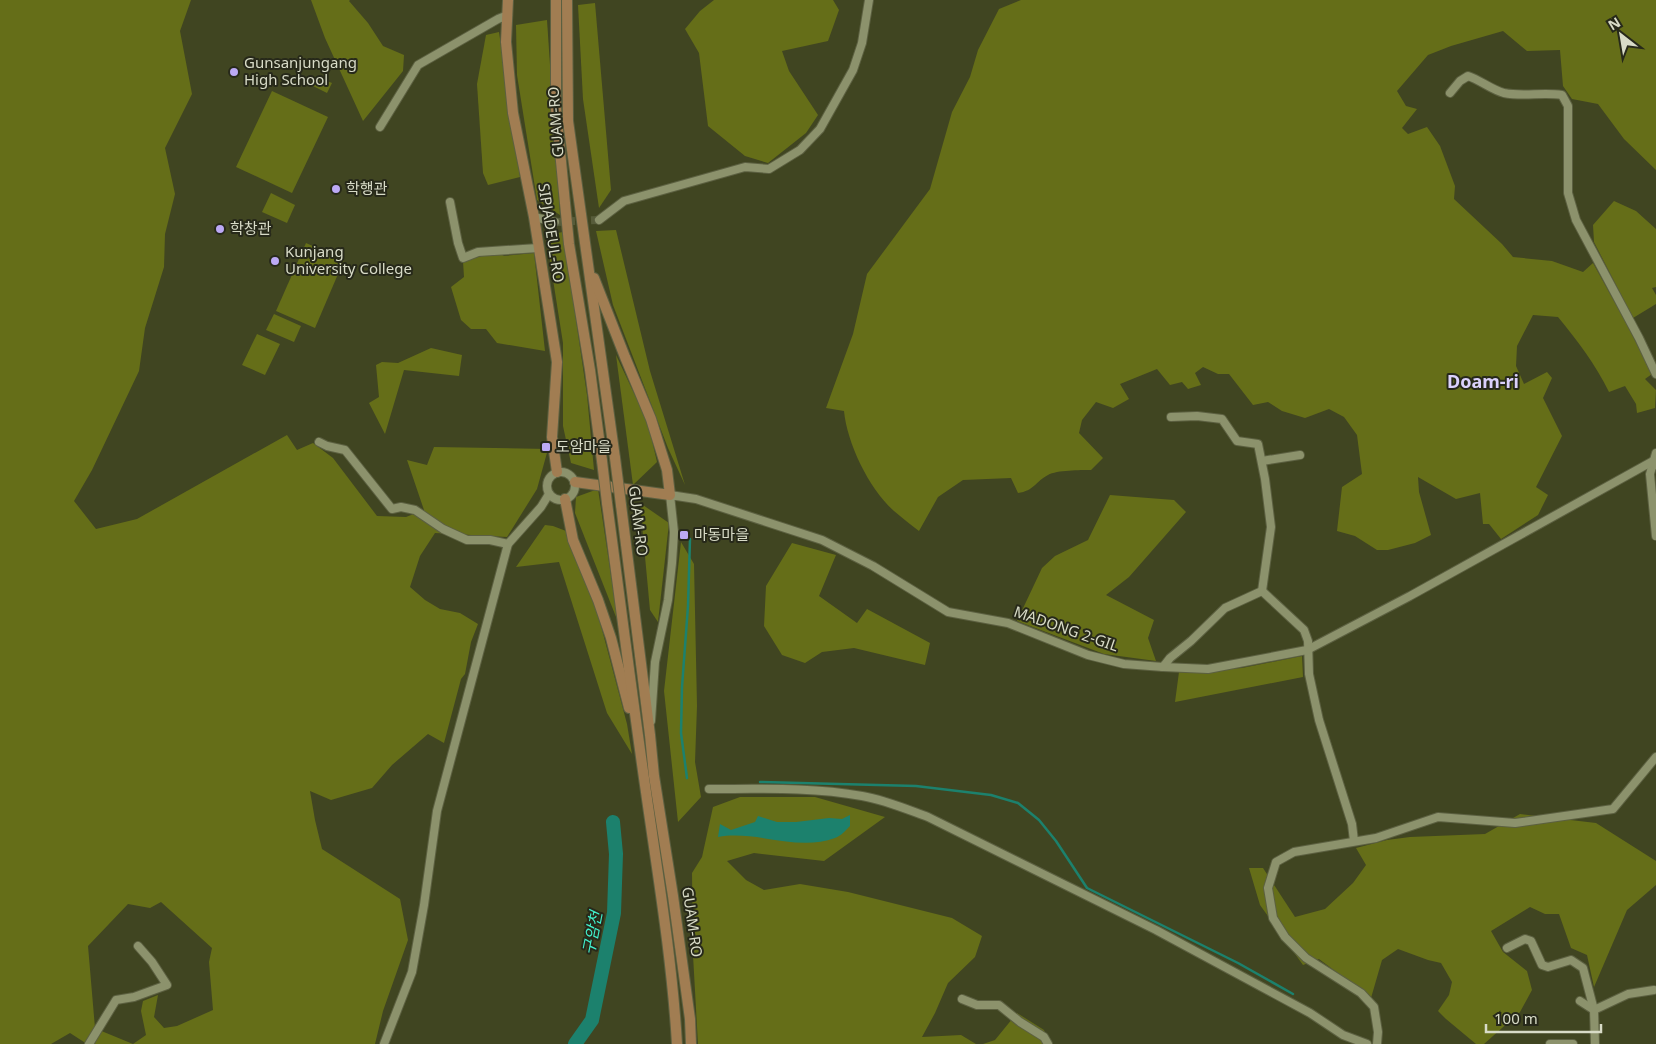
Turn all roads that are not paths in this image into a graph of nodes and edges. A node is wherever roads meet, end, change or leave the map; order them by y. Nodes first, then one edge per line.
1 (508, 0) edge
2 (556, 0) edge
3 (568, 0) edge
4 (868, 0) edge
5 (508, 15) junction
6 (1450, 93) dead end
7 (380, 128) dead end
8 (450, 202) dead end
9 (534, 217) junction
10 (599, 220) tunnel mouth
11 (554, 222) tunnel mouth
12 (538, 248) junction
13 (588, 260) junction
14 (1656, 374) edge
15 (1171, 416) dead end
16 (319, 442) dead end
17 (1300, 455) dead end
18 (1655, 460) edge
19 (1262, 461) junction
20 (557, 472) junction
21 (575, 482) junction
22 (549, 494) junction
23 (670, 495) junction
24 (565, 499) junction
25 (1656, 536) edge
26 (508, 544) junction
27 (1262, 591) junction
28 (1307, 650) junction
29 (1163, 667) junction
30 (650, 735) junction
31 (1656, 757) edge
32 (710, 789) dead end
33 (646, 793) junction
34 (1354, 841) junction
35 (138, 946) dead end
36 (1507, 948) dead end
37 (1654, 990) dead end
38 (962, 999) dead end
39 (1580, 1001) dead end
40 (1594, 1010) junction
41 (89, 1044) edge
42 (384, 1044) edge
43 (677, 1044) edge
44 (692, 1044) edge
45 (1048, 1044) edge
46 (1367, 1044) edge
47 (1377, 1044) edge
48 (1550, 1044) edge
49 (1573, 1044) edge
50 (1595, 1044) edge

1 - 5 main road, SIPJADEUL-RO
2 - 33 main road, GUAM-RO, bridge
3 - 13 main road, GUAM-RO
4 - 10 street
5 - 7 street
5 - 9 main road, SIPJADEUL-RO
6 - 14 street
8 - 12 street
9 - 11 street
9 - 12 main road, SIPJADEUL-RO
12 - 20 main road, SIPJADEUL-RO
13 - 23 main road
13 - 30 main road, GUAM-RO, bridge
15 - 19 street
16 - 26 street
17 - 19 street
18 - 25 street
18 - 28 street, MADONG 2-GIL
19 - 27 street
20 - 21 street
20 - 22 street
21 - 23 main road
21 - 24 street
22 - 24 street
22 - 26 street
23 - 29 street, MADONG 2-GIL
23 - 30 street
24 - 33 main road
26 - 42 street
27 - 28 street
27 - 29 street
28 - 29 street, MADONG 2-GIL
28 - 34 street
30 - 44 main road, GUAM-RO
31 - 34 street
32 - 46 street
33 - 43 main road, GUAM-RO
34 - 47 street
35 - 41 street
36 - 40 street
37 - 40 street
38 - 45 street
39 - 40 street
40 - 50 street
48 - 49 street

